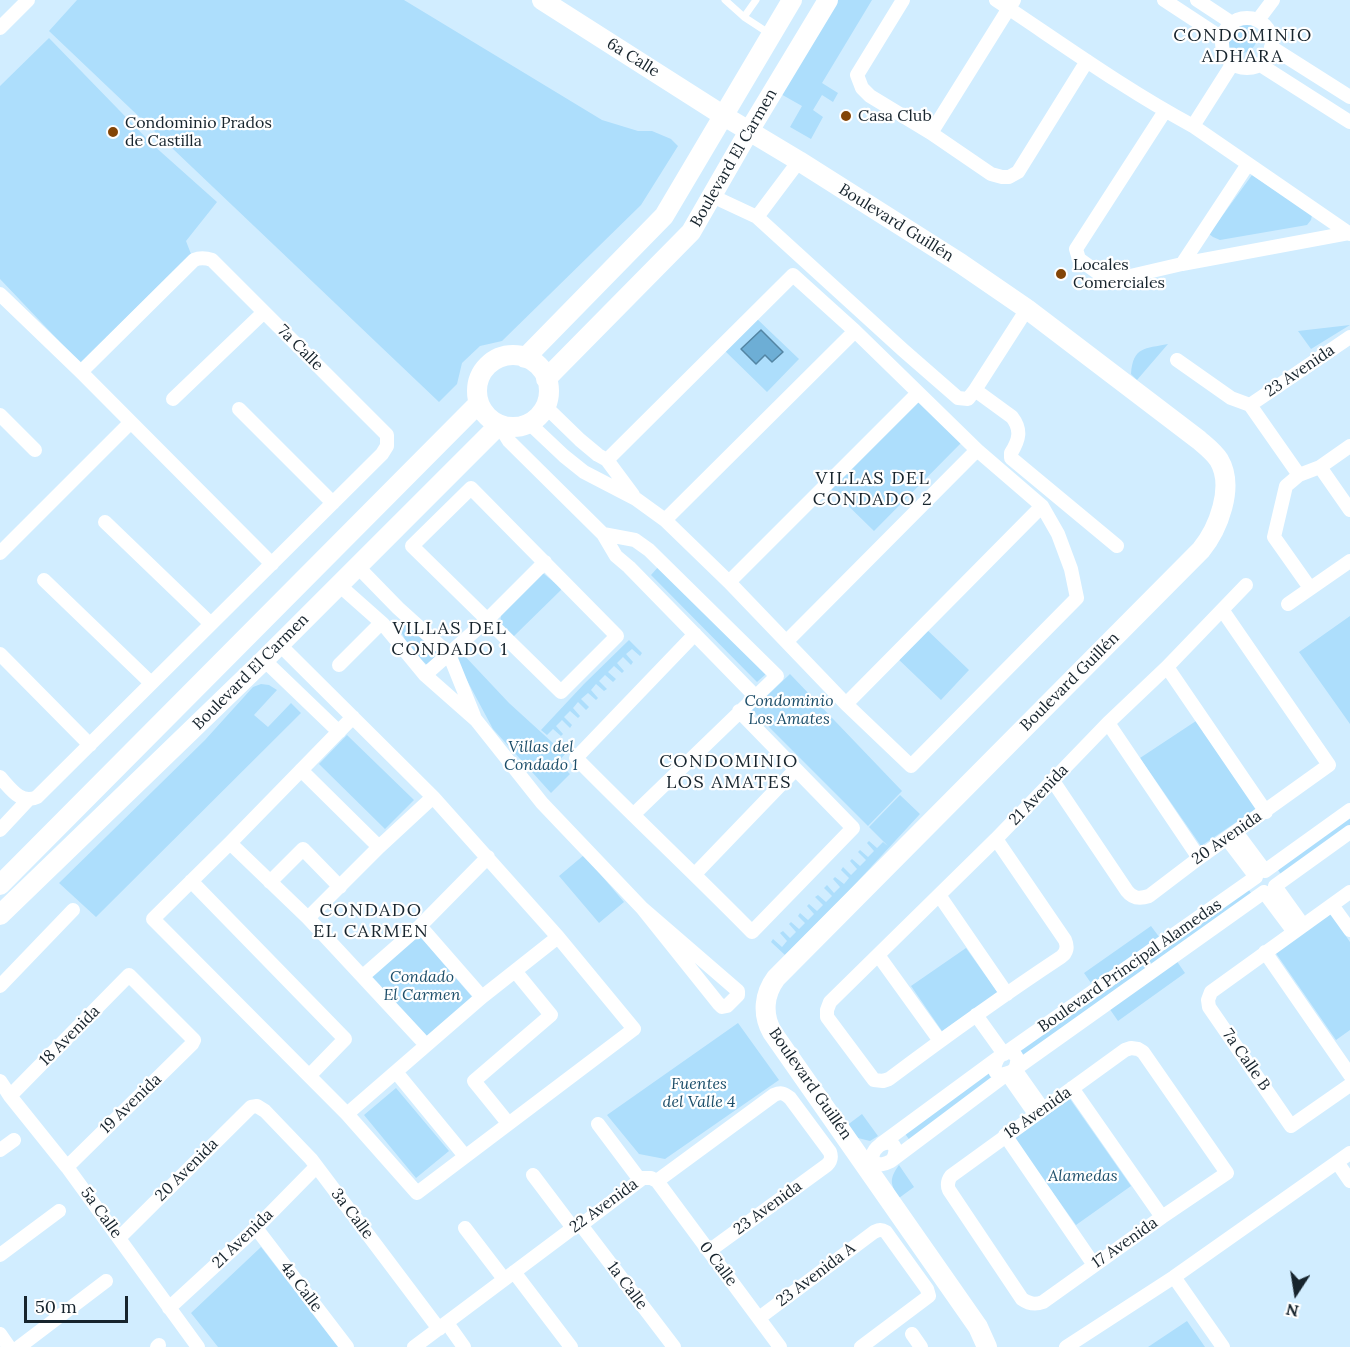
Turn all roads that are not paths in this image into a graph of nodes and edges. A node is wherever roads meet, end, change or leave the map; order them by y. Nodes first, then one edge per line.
1 (28, 0) edge
2 (542, 0) edge
3 (724, 0) edge
4 (756, 0) edge
5 (792, 0) edge
6 (828, 0) edge
7 (903, 0) edge
8 (996, 0) edge
9 (1164, 0) edge
10 (1197, 0) edge
11 (1273, 0) edge
12 (1012, 4) edge
13 (744, 17) junction
14 (1258, 20) junction
15 (1232, 22) junction
16 (0, 28) edge
17 (771, 34) junction
18 (1222, 38) junction
19 (1271, 47) junction
20 (1087, 61) junction
21 (1233, 63) junction
22 (1259, 64) junction
23 (1350, 97) edge
24 (1165, 111) junction
25 (724, 116) junction
26 (1350, 122) edge
27 (1193, 126) junction
28 (749, 131) junction
29 (930, 133) junction
30 (799, 161) junction
31 (1248, 164) junction
32 (712, 196) junction
33 (757, 217) junction
34 (1349, 233) edge
35 (1182, 264) junction
36 (0, 294) edge
37 (1027, 309) junction
38 (264, 312) junction
39 (855, 331) junction
40 (1350, 337) edge
41 (525, 358) junction
42 (1177, 360) dead end
43 (81, 372) junction
44 (546, 378) junction
45 (975, 390) junction
46 (918, 393) junction
47 (173, 399) dead end
48 (479, 403) junction
49 (1250, 405) junction
50 (546, 407) junction
51 (239, 409) dead end
52 (0, 416) edge
53 (130, 423) junction
54 (529, 423) junction
55 (499, 424) junction
56 (580, 440) junction
57 (1350, 446) edge
58 (35, 450) dead end
59 (977, 450) junction
60 (564, 456) junction
61 (607, 460) junction
62 (1320, 467) junction
63 (1299, 475) junction
64 (636, 499) junction
65 (333, 503) junction
66 (1042, 506) junction
67 (1350, 510) edge
68 (665, 520) junction
69 (105, 522) dead end
70 (603, 534) junction
71 (1117, 546) dead end
72 (0, 553) edge
73 (1350, 561) edge
74 (545, 562) junction
75 (272, 564) junction
76 (358, 567) junction
77 (44, 580) dead end
78 (729, 582) junction
79 (339, 585) junction
80 (1246, 585) dead end
81 (1310, 588) junction
82 (1288, 604) dead end
83 (398, 608) junction
84 (1222, 611) junction
85 (487, 620) junction
86 (211, 624) junction
87 (382, 624) junction
88 (695, 634) junction
89 (787, 641) junction
90 (280, 645) junction
91 (0, 654) edge
92 (449, 654) junction
93 (264, 660) junction
94 (339, 665) dead end
95 (1167, 667) junction
96 (425, 675) junction
97 (151, 683) junction
98 (755, 696) junction
99 (846, 705) junction
100 (739, 711) junction
101 (353, 717) junction
102 (476, 720) junction
103 (1108, 723) junction
104 (339, 732) junction
105 (90, 745) junction
106 (301, 770) junction
107 (795, 770) junction
108 (0, 777) edge
109 (1053, 781) junction
110 (433, 797) junction
111 (28, 800) junction
112 (1350, 810) edge
113 (1266, 812) junction
114 (633, 815) junction
115 (56, 829) junction
116 (0, 830) edge
117 (1350, 832) edge
118 (1232, 835) junction
119 (996, 839) junction
120 (230, 843) junction
121 (72, 846) junction
122 (379, 847) junction
123 (488, 857) junction
124 (1199, 858) junction
125 (695, 874) junction
126 (1260, 874) junction
127 (191, 881) junction
128 (270, 882) junction
129 (0, 885) edge
130 (340, 887) junction
131 (1269, 889) junction
132 (1350, 892) edge
133 (939, 895) junction
134 (1332, 905) junction
135 (642, 908) junction
136 (73, 910) dead end
137 (0, 915) edge
138 (308, 918) junction
139 (420, 926) junction
140 (1299, 928) junction
141 (1350, 930) edge
142 (558, 937) junction
143 (1265, 952) junction
144 (878, 955) junction
145 (515, 971) junction
146 (363, 976) junction
147 (0, 986) edge
148 (1006, 994) junction
149 (482, 997) junction
150 (973, 1017) junction
151 (194, 1040) joint
152 (940, 1041) junction
153 (426, 1045) junction
154 (1001, 1056) junction
155 (1011, 1071) junction
156 (396, 1072) junction
157 (309, 1076) junction
158 (1350, 1076) edge
159 (0, 1081) edge
160 (1350, 1085) edge
161 (1072, 1088) junction
162 (10, 1096) junction
163 (257, 1106) joint
164 (1039, 1111) junction
165 (347, 1114) junction
166 (508, 1123) junction
167 (598, 1124) dead end
168 (1005, 1136) junction
169 (14, 1140) dead end
170 (879, 1145) junction
171 (855, 1149) junction
172 (0, 1150) edge
173 (1350, 1153) edge
174 (465, 1156) junction
175 (891, 1161) junction
176 (1337, 1162) junction
177 (827, 1165) joint
178 (67, 1167) junction
179 (316, 1167) junction
180 (1227, 1173) joint
181 (534, 1175) dead end
182 (640, 1180) junction
183 (657, 1181) junction
184 (1350, 1181) edge
185 (880, 1186) junction
186 (59, 1211) dead end
187 (1162, 1217) junction
188 (577, 1227) junction
189 (256, 1228) junction
190 (465, 1228) dead end
191 (119, 1238) junction
192 (709, 1251) junction
193 (0, 1255) edge
194 (1094, 1265) junction
195 (509, 1275) junction
196 (1174, 1277) junction
197 (106, 1281) dead end
198 (1022, 1299) joint
199 (169, 1308) junction
200 (759, 1318) junction
201 (443, 1326) junction
202 (0, 1334) edge
203 (912, 1334) dead end
204 (9, 1347) edge
205 (19, 1347) edge
206 (198, 1347) edge
207 (347, 1347) edge
208 (414, 1347) edge
209 (464, 1347) edge
210 (571, 1347) edge
211 (674, 1347) edge
212 (780, 1347) edge
213 (861, 1347) edge
214 (921, 1347) edge
215 (987, 1347) edge
216 (1066, 1347) edge
217 (1223, 1347) edge

1 - 16 street
2 - 25 main road, 6a Calle
3 - 13 lane
4 - 13 lane
5 - 17 main road, Boulevard El Carmen
6 - 28 main road, Boulevard El Carmen
7 - 29 street
8 - 12 street
9 - 18 street
10 - 15 street
11 - 14 street
12 - 20 street
12 - 29 street
13 - 17 lane
14 - 15 street
14 - 19 street
15 - 18 street
17 - 25 main road, Boulevard El Carmen
18 - 21 street
19 - 22 street
19 - 23 street
20 - 24 street
20 - 29 street
21 - 22 street
21 - 27 street
22 - 26 street
24 - 27 street
24 - 35 street
25 - 28 main road, 6a Calle
25 - 41 main road, Boulevard El Carmen
27 - 31 street
28 - 30 main road, Boulevard Guillén
28 - 32 main road, Boulevard El Carmen
30 - 33 street
30 - 37 main road, Boulevard Guillén
31 - 34 street
31 - 35 street
32 - 33 street
32 - 44 main road, Boulevard El Carmen
33 - 45 street
34 - 35 street
36 - 43 street
37 - 45 street
37 - 171 main road, Boulevard Guillén
38 - 43 street, 7a Calle
38 - 47 street
38 - 65 street, 7a Calle
39 - 46 street
39 - 61 street
39 - 68 street
40 - 49 street, 23 Avenida
41 - 44 main road
41 - 48 main road
42 - 49 street
43 - 53 street
44 - 50 main road
45 - 71 street
46 - 59 street
46 - 78 street
48 - 55 main road
48 - 115 main road, Boulevard El Carmen
49 - 63 street
50 - 54 main road
50 - 56 street
51 - 65 street
52 - 58 street
53 - 72 street
53 - 75 street
54 - 55 main road
54 - 60 street
55 - 70 street
55 - 76 main road, Boulevard El Carmen
56 - 60 street
56 - 61 street
57 - 62 street
59 - 66 street
59 - 89 street
60 - 64 street
61 - 64 street
62 - 63 street
62 - 67 street
63 - 81 street
64 - 68 street
65 - 75 street
66 - 99 street
66 - 99 street
68 - 78 street
69 - 86 street
70 - 88 street
70 - 98 street
73 - 81 street
74 - 85 street
74 - 85 street
74 - 85 street
75 - 86 street
76 - 79 main road, Boulevard El Carmen
76 - 83 street
77 - 97 street
78 - 89 street
79 - 87 street
79 - 90 main road, Boulevard El Carmen
80 - 84 street, 21 Avenida
81 - 82 street
83 - 87 street
83 - 92 street
84 - 95 street, 21 Avenida
84 - 113 street, 20 Avenida
85 - 92 street
86 - 97 street
87 - 94 street
87 - 96 street
88 - 98 street
88 - 114 street
89 - 99 street
90 - 93 main road, Boulevard El Carmen
90 - 101 street
91 - 105 street
92 - 96 street
92 - 102 street
93 - 104 street
93 - 121 main road, Boulevard El Carmen
95 - 103 street, 21 Avenida
95 - 113 street
96 - 102 street
97 - 105 street
98 - 100 street
100 - 107 street
100 - 114 street
101 - 104 street
101 - 110 street
102 - 135 street
103 - 109 street, 21 Avenida
103 - 124 street
104 - 106 street
105 - 111 street
106 - 120 street
106 - 122 street
107 - 125 street
107 - 125 street
108 - 111 street
109 - 119 street, 21 Avenida
109 - 124 street, 20 Avenida
110 - 122 street
110 - 123 street
111 - 116 street
112 - 126 street, Boulevard Principal Alamedas
113 - 118 street, 20 Avenida
114 - 125 street
115 - 121 main road
115 - 129 main road, Boulevard El Carmen
117 - 131 street, Boulevard Principal Alamedas
118 - 124 street, 20 Avenida
118 - 126 street
119 - 133 street, 21 Avenida
119 - 148 street
120 - 127 street
120 - 128 street
121 - 137 main road, Boulevard El Carmen
122 - 130 street
123 - 139 street
123 - 142 street
126 - 131 street
126 - 131 street
126 - 154 street, Boulevard Principal Alamedas
127 - 157 street
127 - 157 street
128 - 130 street
128 - 138 street
130 - 138 street
131 - 140 street
131 - 155 street, Boulevard Principal Alamedas
132 - 134 street
133 - 144 street, 21 Avenida
133 - 148 street
134 - 140 street
134 - 141 street
135 - 135 street
136 - 147 street
138 - 146 street
139 - 146 street
139 - 149 street
140 - 143 street
142 - 145 street
142 - 166 street
143 - 158 street
143 - 160 street, 7a Calle B
144 - 152 street
144 - 152 street, 21 Avenida
145 - 149 street
145 - 166 street
146 - 153 street
148 - 150 street
149 - 153 street
150 - 152 street
150 - 154 street
151 - 162 street, 18 Avenida
151 - 178 street, 19 Avenida
153 - 156 street
154 - 155 street
154 - 155 street
154 - 170 street, Boulevard Principal Alamedas
155 - 164 street
155 - 175 street, Boulevard Principal Alamedas
156 - 165 street
156 - 174 street
157 - 165 street
159 - 162 street, 5a Calle
161 - 164 street, 18 Avenida
161 - 180 street, 18 Avenida
161 - 187 street
162 - 178 street, 5a Calle
163 - 179 street, 3a Calle
163 - 191 street, 20 Avenida
164 - 168 street, 18 Avenida
165 - 174 street
166 - 174 street
167 - 182 street
168 - 194 street
168 - 198 street, 18 Avenida
169 - 172 street
170 - 171 street
170 - 175 street
171 - 185 main road, Boulevard Guillén
173 - 176 street
175 - 185 street
176 - 184 street
176 - 196 street
177 - 183 street, 22 Avenida
177 - 192 street, 23 Avenida
178 - 191 street, 5a Calle
179 - 189 street, 21 Avenida
179 - 201 street, 3a Calle
180 - 187 street, 17 Avenida
181 - 188 street, 1a Calle
182 - 183 street, 22 Avenida
182 - 188 street, 22 Avenida
183 - 192 street, 0 Calle
185 - 215 main road, Boulevard Guillén
186 - 193 street
187 - 194 street, 17 Avenida
188 - 195 street, 22 Avenida
188 - 211 street, 1a Calle
189 - 199 street, 21 Avenida
189 - 207 street, 4a Calle
190 - 195 street
191 - 199 street, 5a Calle
192 - 200 street, 0 Calle
194 - 198 street, 17 Avenida
195 - 201 street, 22 Avenida
195 - 210 street
196 - 216 street
196 - 217 street
197 - 205 street
199 - 206 street, 5a Calle
200 - 212 street, 0 Calle
200 - 213 street, 23 Avenida A
201 - 208 street, 22 Avenida
201 - 209 street, 3a Calle
202 - 204 street
203 - 214 street

